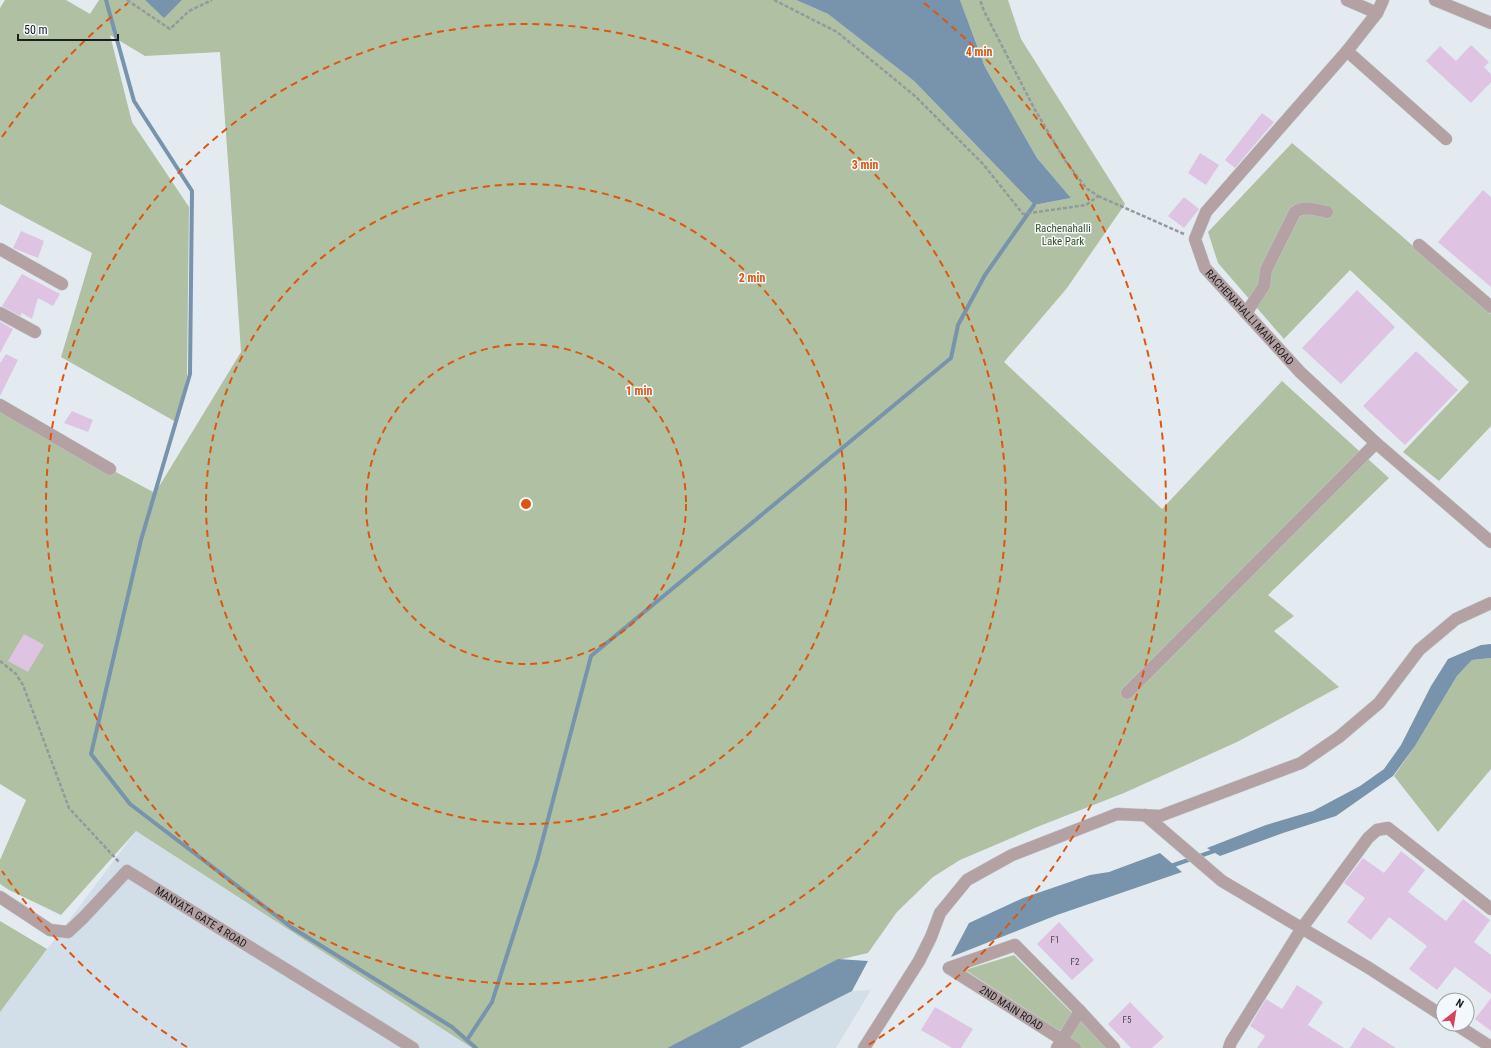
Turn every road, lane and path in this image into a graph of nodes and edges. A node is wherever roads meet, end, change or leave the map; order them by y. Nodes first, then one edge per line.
1 (127, 0) edge
2 (212, 0) edge
3 (774, 0) edge
4 (980, 0) edge
5 (1347, 0) edge
6 (1383, 0) edge
7 (1436, 0) edge
8 (1377, 13) junction
9 (1491, 23) edge
10 (1347, 51) junction
11 (1446, 139) dead end
12 (1098, 196) junction
13 (1327, 212) dead end
14 (1195, 239) junction
15 (1419, 245) dead end
16 (0, 249) edge
17 (62, 284) dead end
18 (1491, 306) edge
19 (0, 313) edge
20 (1246, 313) junction
21 (35, 332) dead end
22 (0, 405) edge
23 (1376, 443) junction
24 (110, 469) dead end
25 (1491, 542) edge
26 (1491, 603) edge
27 (0, 661) edge
28 (1127, 693) dead end
29 (1144, 815) junction
30 (127, 871) junction
31 (0, 897) edge
32 (1491, 909) edge
33 (1302, 928) junction
34 (1080, 1011) junction
35 (1435, 1011) edge
36 (1468, 1032) edge
37 (1060, 1044) edge
38 (1491, 1047) edge
39 (413, 1048) edge
40 (864, 1048) edge
41 (1075, 1048) edge
42 (1114, 1048) edge
43 (1229, 1048) edge

1 - 2 path
3 - 12 path
4 - 12 path
5 - 8 street
6 - 8 street
7 - 9 street
8 - 10 street
10 - 11 street
10 - 14 street
12 - 14 path
13 - 20 street
14 - 20 street, RACHENAHALLI MAIN ROAD
15 - 18 street
16 - 17 street
19 - 21 street
20 - 23 street, RACHENAHALLI MAIN ROAD
22 - 24 street
23 - 25 street, RACHENAHALLI MAIN ROAD
23 - 28 street
26 - 29 street
27 - 30 path
29 - 33 street
29 - 40 street
30 - 31 street
30 - 39 street, MANYATA GATE 4 ROAD
32 - 33 street
33 - 35 street
33 - 43 street
34 - 37 street
34 - 37 street, 2ND MAIN ROAD
34 - 42 street
36 - 38 street
37 - 41 street, 2ND MAIN ROAD

